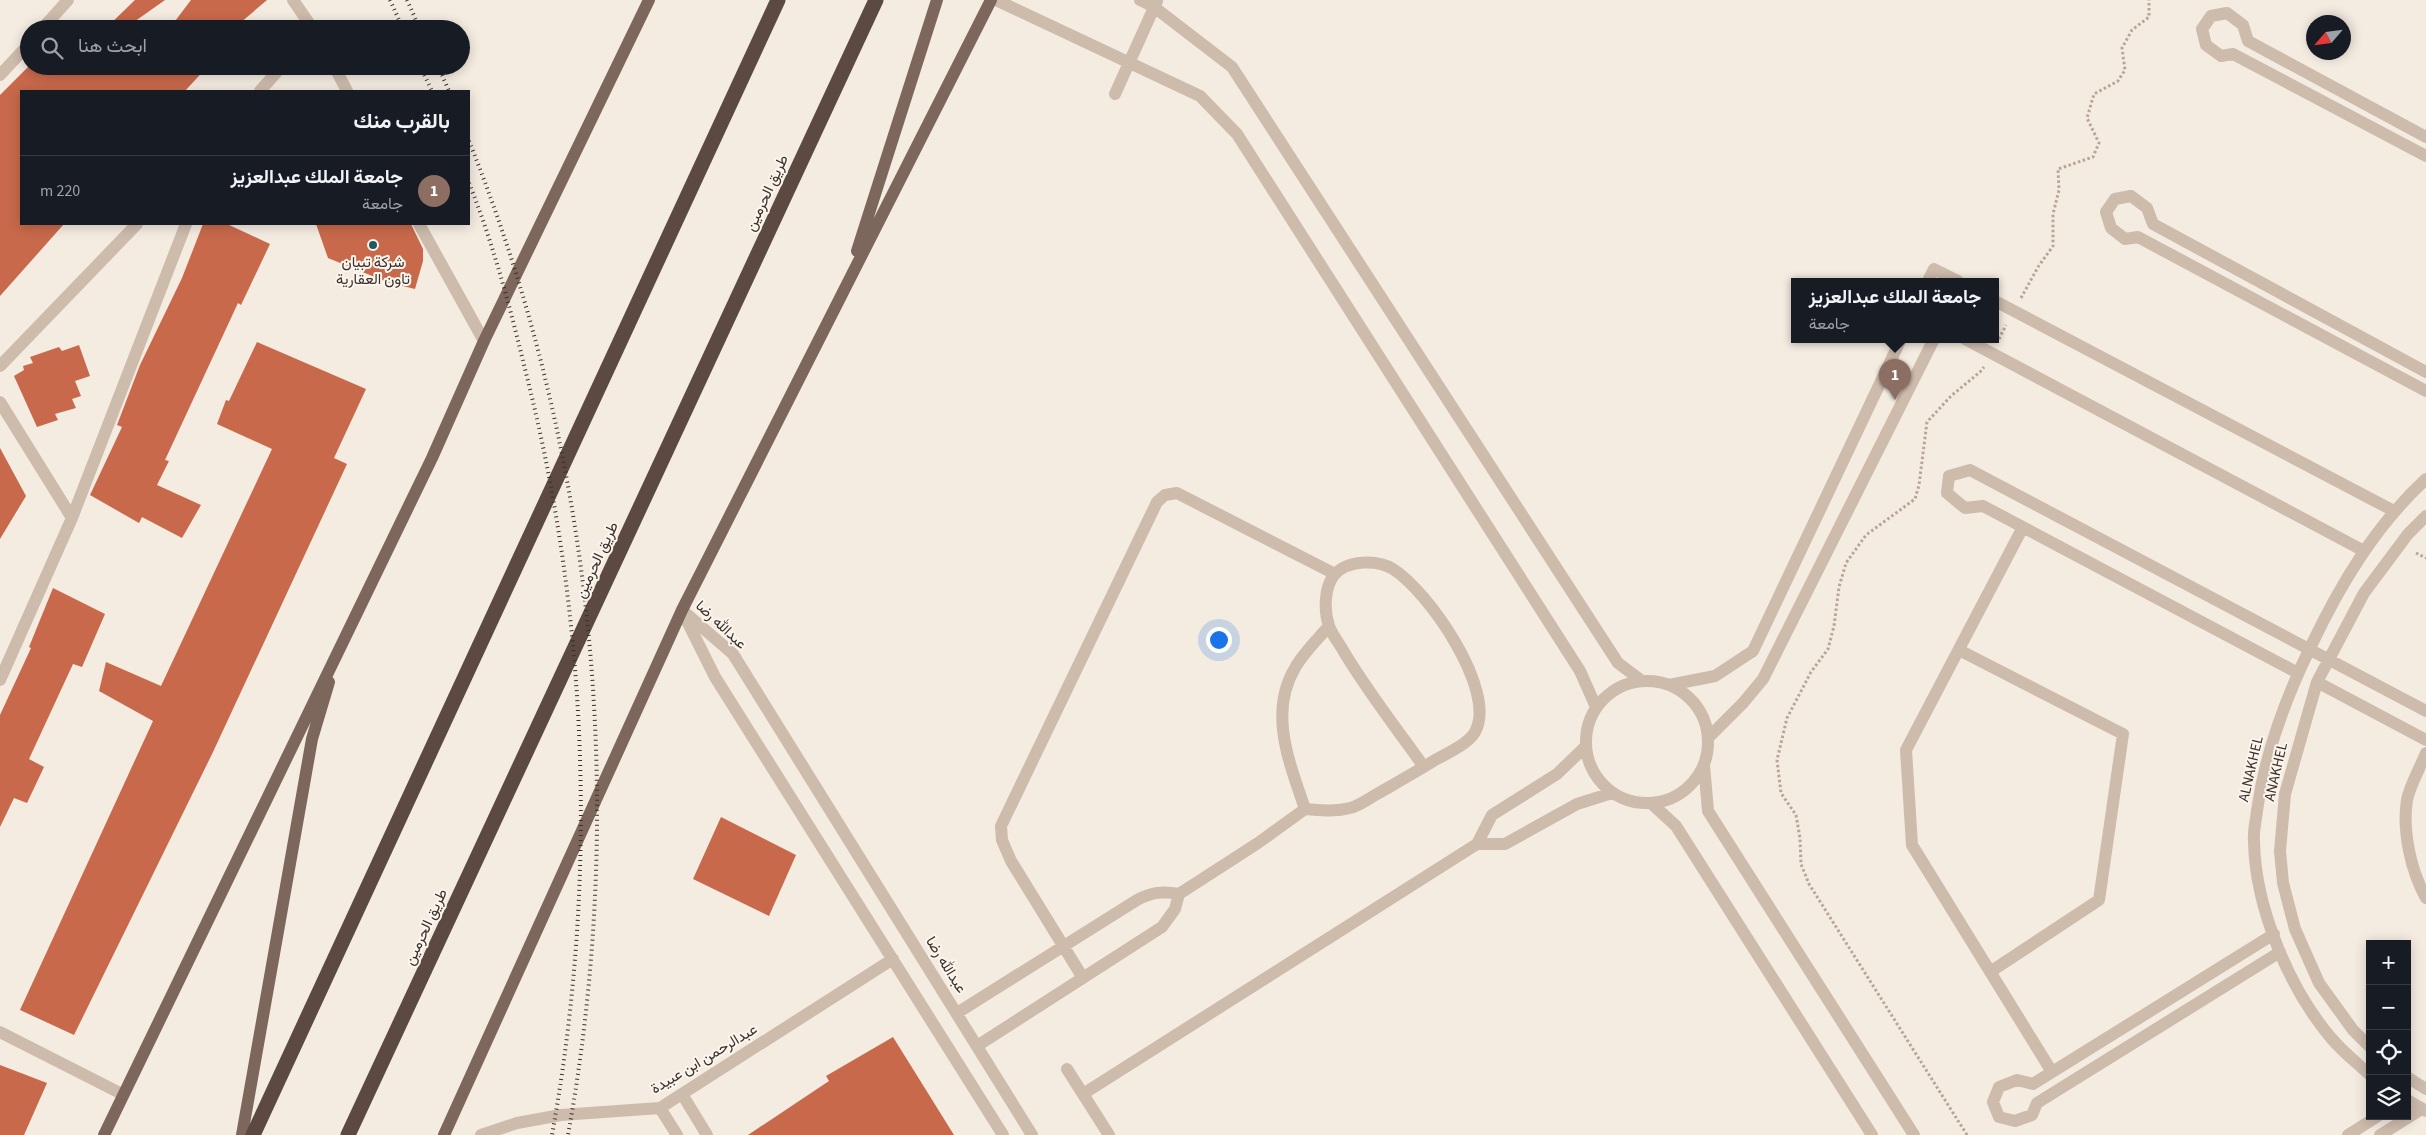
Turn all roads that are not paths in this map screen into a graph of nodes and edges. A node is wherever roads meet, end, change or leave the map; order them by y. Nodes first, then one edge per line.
1 (68, 0) edge
2 (294, 0) edge
3 (649, 0) edge
4 (778, 0) edge
5 (876, 0) edge
6 (937, 0) edge
7 (991, 0) edge
8 (996, 0) edge
9 (1140, 0) edge
10 (1156, 4) edge
11 (50, 20) edge
12 (307, 20) edge
13 (20, 54) edge
14 (1128, 62) junction
15 (0, 75) edge
16 (274, 75) edge
17 (339, 75) edge
18 (261, 90) edge
19 (346, 90) edge
20 (1115, 94) dead end
21 (2426, 137) edge
22 (2426, 156) edge
23 (136, 225) edge
24 (186, 225) edge
25 (421, 225) edge
26 (1929, 278) edge
27 (1952, 278) edge
28 (846, 287) junction
29 (1999, 303) edge
30 (484, 341) junction
31 (1899, 343) edge
32 (1932, 343) edge
33 (1972, 343) edge
34 (0, 366) edge
35 (2426, 372) edge
36 (2426, 391) edge
37 (0, 402) edge
38 (2426, 479) edge
39 (2394, 511) junction
40 (2426, 516) edge
41 (72, 518) junction
42 (2023, 527) junction
43 (2364, 551) junction
44 (1335, 574) junction
45 (682, 610) junction
46 (1329, 626) junction
47 (340, 646) junction
48 (2309, 649) junction
49 (1959, 650) junction
50 (2328, 660) junction
51 (2298, 673) junction
52 (0, 680) edge
53 (1642, 681) junction
54 (2317, 682) junction
55 (1669, 685) junction
56 (1596, 707) junction
57 (2426, 711) edge
58 (1708, 738) junction
59 (2426, 740) edge
60 (1586, 746) junction
61 (2426, 753) edge
62 (1704, 765) junction
63 (1424, 767) junction
64 (1612, 793) junction
65 (1651, 804) junction
66 (1305, 809) junction
67 (1477, 844) junction
68 (1179, 894) junction
69 (2426, 898) edge
70 (2274, 934) junction
71 (1063, 946) junction
72 (2280, 952) junction
73 (893, 959) junction
74 (1990, 972) junction
75 (1083, 978) junction
76 (957, 1013) junction
77 (0, 1032) edge
78 (2366, 1043) edge
79 (977, 1046) junction
80 (1067, 1069) dead end
81 (2052, 1072) junction
82 (2369, 1075) edge
83 (2411, 1079) edge
84 (2426, 1089) edge
85 (122, 1094) junction
86 (682, 1094) junction
87 (1083, 1094) junction
88 (2411, 1102) edge
89 (660, 1108) junction
90 (2424, 1110) edge
91 (2372, 1120) edge
92 (104, 1135) edge
93 (242, 1135) edge
94 (253, 1135) edge
95 (348, 1135) edge
96 (444, 1135) edge
97 (481, 1135) edge
98 (678, 1135) edge
99 (707, 1135) edge
100 (1003, 1135) edge
101 (1032, 1135) edge
102 (1109, 1135) edge
103 (1872, 1135) edge
104 (1914, 1135) edge
105 (2348, 1135) edge
106 (2380, 1135) edge

1 - 11 street
2 - 12 street
3 - 30 main road
4 - 94 highway
5 - 95 highway, طريق الحرمين
6 - 28 main road
7 - 28 main road
8 - 14 street
9 - 10 street
10 - 14 street
10 - 53 street
13 - 15 street
14 - 20 street
14 - 56 street
16 - 18 street
17 - 19 street
21 - 22 street
23 - 34 street
24 - 41 street
25 - 30 street
26 - 27 street
28 - 45 main road
29 - 39 street
30 - 47 main road
31 - 55 street
32 - 58 street
33 - 43 street
35 - 36 street
37 - 41 street
38 - 39 street, ALNAKHEL
39 - 43 street, ALNAKHEL
40 - 50 street, ANAKHEL
41 - 52 street
42 - 48 street
42 - 49 street
42 - 51 street
43 - 48 street, ALNAKHEL
44 - 46 street
44 - 63 street
44 - 71 street
45 - 73 street, عبدالله رضا
45 - 76 street, عبدالله رضا
45 - 96 main road
46 - 63 street
46 - 66 street
47 - 85 main road
47 - 93 main road
48 - 50 street
48 - 51 street, ALNAKHEL
49 - 74 street
49 - 74 street
50 - 54 street, ANAKHEL
50 - 57 street
51 - 70 street, ALNAKHEL
53 - 55 street
53 - 56 street
54 - 59 street
54 - 78 street, ANAKHEL
55 - 58 street
56 - 60 street
58 - 62 street
60 - 64 street
60 - 67 street
61 - 69 street
62 - 65 street
62 - 104 street
63 - 66 street
64 - 65 street
64 - 67 street
65 - 103 street
66 - 68 street
67 - 87 street
68 - 71 street
68 - 75 street
70 - 72 street, ALNAKHEL
70 - 81 street
71 - 75 street
71 - 76 street
72 - 81 street
72 - 82 street, ALNAKHEL
73 - 86 street, عبدالرحمن ابن عبيدة
73 - 100 street, عبدالله رضا
74 - 81 street
75 - 79 street
76 - 79 street, عبدالله رضا
77 - 85 street
79 - 101 street, عبدالله رضا
80 - 87 street
83 - 84 street
85 - 92 main road
86 - 89 street, عبدالرحمن ابن عبيدة
86 - 99 street
87 - 102 street
88 - 90 street
89 - 97 street, عبدالرحمن ابن عبيدة
89 - 98 street
90 - 106 street
91 - 105 street

